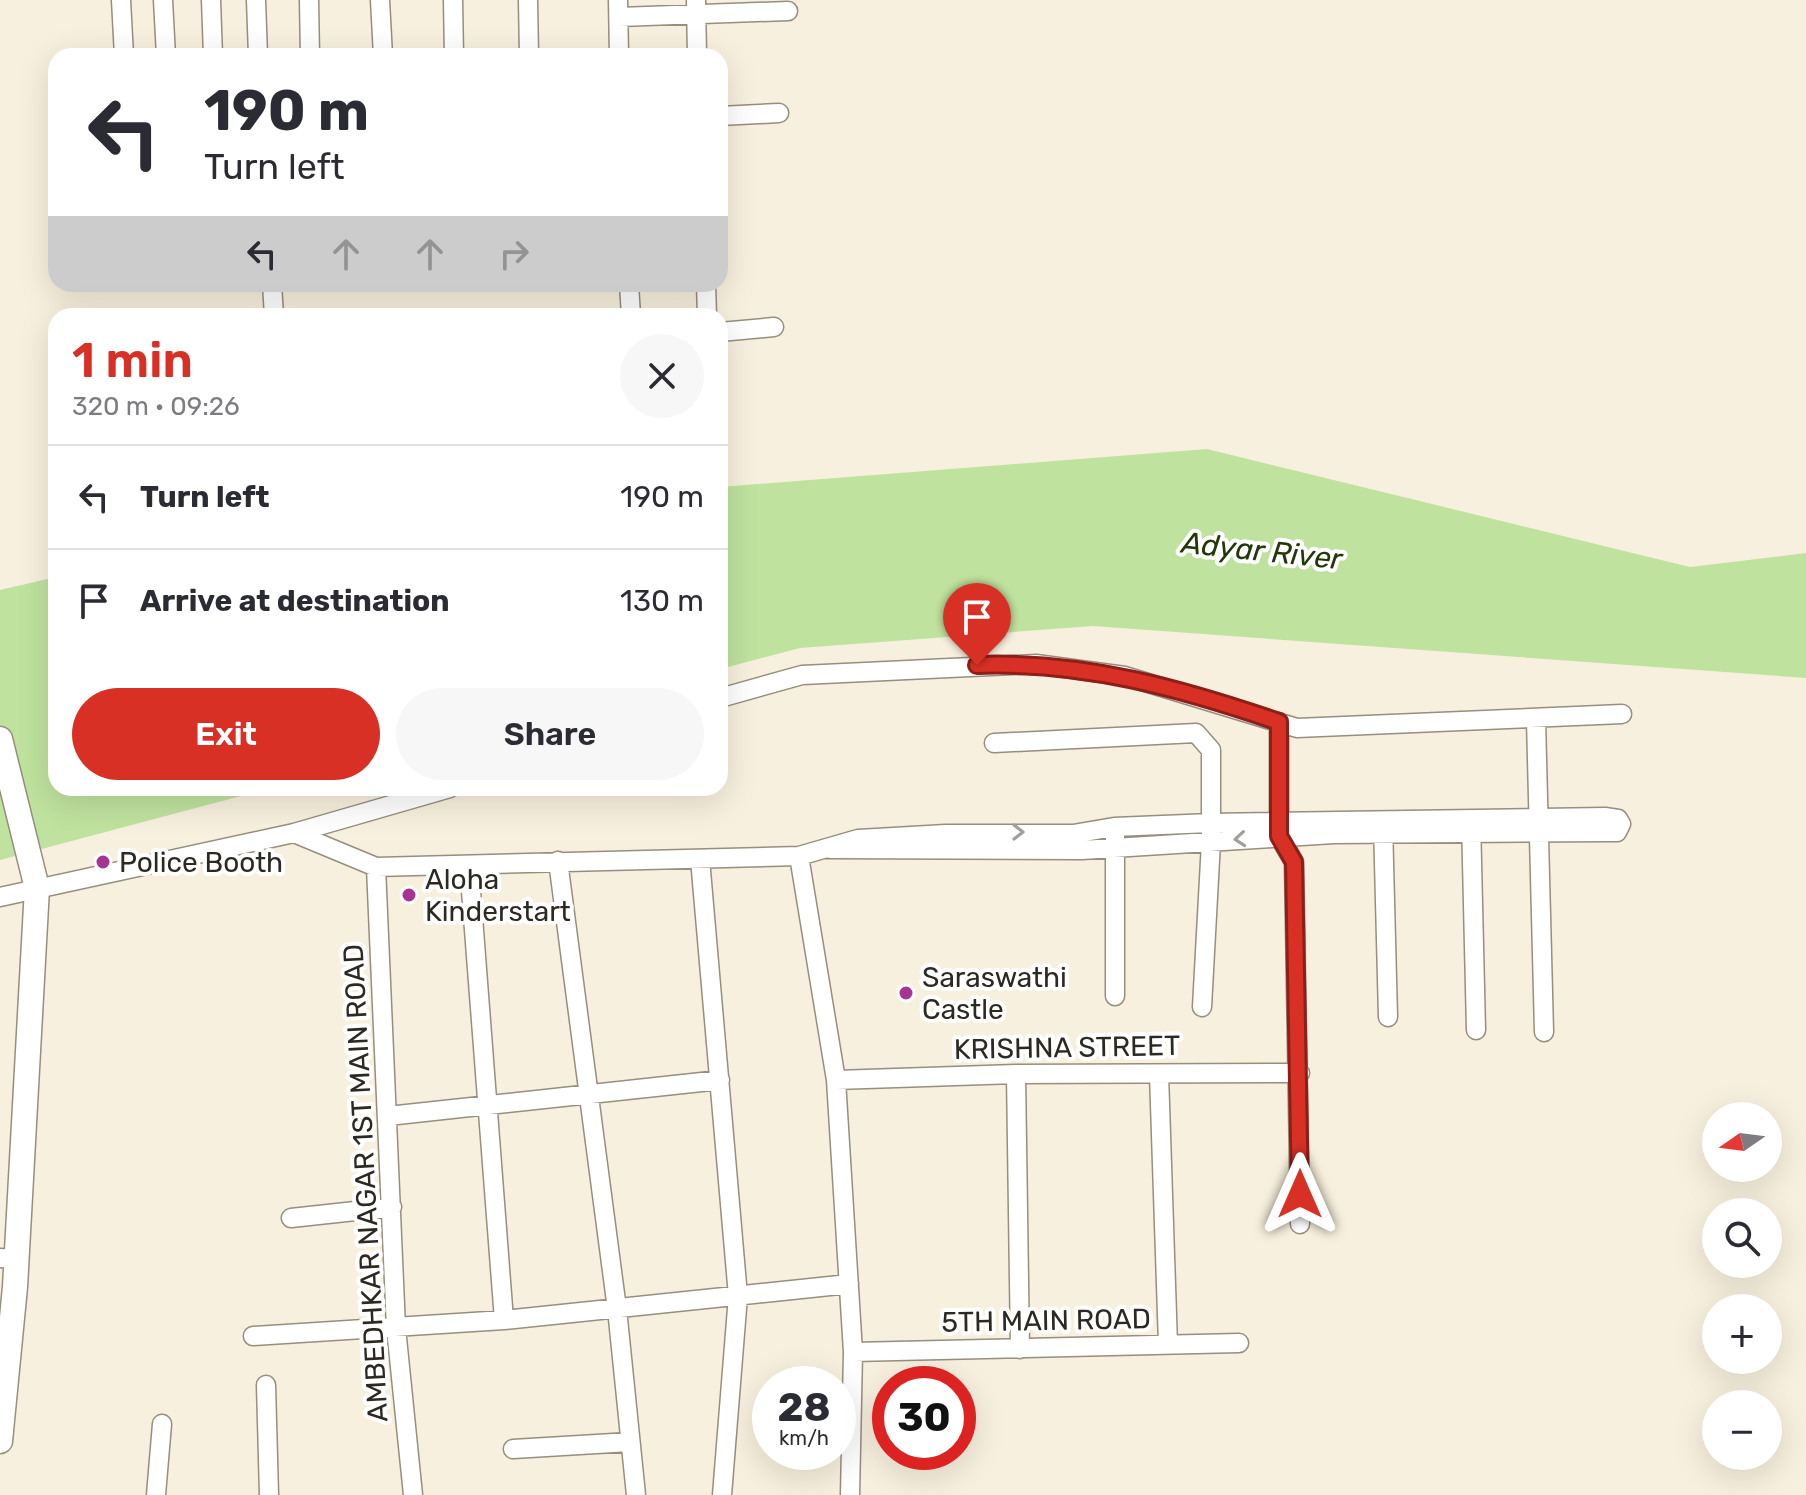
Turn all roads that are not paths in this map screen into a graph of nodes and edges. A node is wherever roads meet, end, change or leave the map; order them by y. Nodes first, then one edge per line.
1 (121, 0) edge
2 (163, 0) edge
3 (211, 0) edge
4 (256, 0) edge
5 (309, 0) edge
6 (380, 0) edge
7 (453, 0) edge
8 (528, 0) edge
9 (696, 7) edge
10 (619, 8) edge
11 (788, 11) dead end
12 (124, 48) edge
13 (166, 48) edge
14 (213, 48) edge
15 (258, 48) edge
16 (310, 48) edge
17 (383, 48) edge
18 (454, 48) edge
19 (529, 48) edge
20 (619, 48) edge
21 (697, 48) edge
22 (779, 113) dead end
23 (728, 116) edge
24 (774, 327) dead end
25 (728, 331) edge
26 (728, 696) edge
27 (1622, 714) dead end
28 (1536, 720) junction
29 (1279, 722) junction
30 (0, 739) edge
31 (994, 743) dead end
32 (422, 796) edge
33 (1471, 825) junction
34 (1537, 825) junction
35 (1383, 826) junction
36 (1114, 827) junction
37 (1279, 829) junction
38 (1211, 832) junction
39 (294, 833) junction
40 (980, 840) junction
41 (1117, 847) junction
42 (799, 856) junction
43 (700, 859) junction
44 (558, 861) junction
45 (469, 865) junction
46 (376, 867) junction
47 (37, 888) junction
48 (0, 897) edge
49 (1115, 996) dead end
50 (1202, 1007) dead end
51 (1388, 1017) dead end
52 (1476, 1030) dead end
53 (1544, 1032) dead end
54 (1300, 1073) junction
55 (1016, 1074) junction
56 (1159, 1074) junction
57 (720, 1080) junction
58 (836, 1080) junction
59 (588, 1095) junction
60 (487, 1106) junction
61 (388, 1116) junction
62 (392, 1207) junction
63 (291, 1218) dead end
64 (1300, 1224) dead end
65 (8, 1259) edge
66 (849, 1284) junction
67 (738, 1296) junction
68 (617, 1309) junction
69 (504, 1320) junction
70 (396, 1328) junction
71 (253, 1336) dead end
72 (1239, 1343) dead end
73 (1168, 1345) junction
74 (1020, 1349) junction
75 (853, 1352) junction
76 (266, 1385) dead end
77 (162, 1424) dead end
78 (0, 1441) edge
79 (630, 1442) junction
80 (513, 1449) dead end
81 (156, 1495) edge
82 (269, 1495) edge
83 (413, 1495) edge
84 (636, 1495) edge
85 (722, 1495) edge
86 (850, 1495) edge

1 - 12 street
2 - 13 street
3 - 14 street
4 - 15 street
5 - 16 street
6 - 17 street
7 - 18 street
8 - 19 street
9 - 10 street
9 - 11 street
9 - 21 street
10 - 20 street
22 - 23 street
24 - 25 street
26 - 29 street
27 - 28 street
28 - 29 street
28 - 34 street
29 - 37 street
30 - 47 street
31 - 38 street
32 - 39 street
33 - 34 street
33 - 35 street
33 - 52 street
34 - 53 street
35 - 37 street
35 - 51 street
36 - 38 street
40 -> 36 street
36 - 41 street
37 - 38 street
37 - 54 street
38 - 41 street
38 - 50 street
39 - 46 street
39 - 47 street
40 - 41 street
40 - 42 street
41 - 49 street
42 - 43 street
42 - 58 street
43 - 44 street
43 - 57 street
44 - 45 street
44 - 59 street
45 - 46 street
45 - 60 street
46 - 61 street, AMBEDHKAR NAGAR 1ST MAIN ROAD
47 - 48 street
47 - 65 street
54 - 56 street, KRISHNA STREET
54 - 64 street
55 - 56 street, KRISHNA STREET
55 - 58 street, KRISHNA STREET
55 - 74 street
56 - 73 street
57 - 59 street
57 - 67 street
58 - 66 street
59 - 60 street
59 - 68 street
60 - 61 street
60 - 69 street
61 - 62 street, AMBEDHKAR NAGAR 1ST MAIN ROAD
62 - 63 street
62 - 70 street, AMBEDHKAR NAGAR 1ST MAIN ROAD
65 - 78 street
66 - 67 street
66 - 75 street
67 - 68 street
67 - 85 street
68 - 69 street
68 - 79 street
69 - 70 street
70 - 71 street
70 - 83 street, AMBEDHKAR NAGAR 1ST MAIN ROAD
72 - 73 street, 5TH MAIN ROAD
73 - 74 street, 5TH MAIN ROAD
74 - 75 street, 5TH MAIN ROAD
75 - 86 street
76 - 82 street
77 - 81 street
79 - 80 street
79 - 84 street

